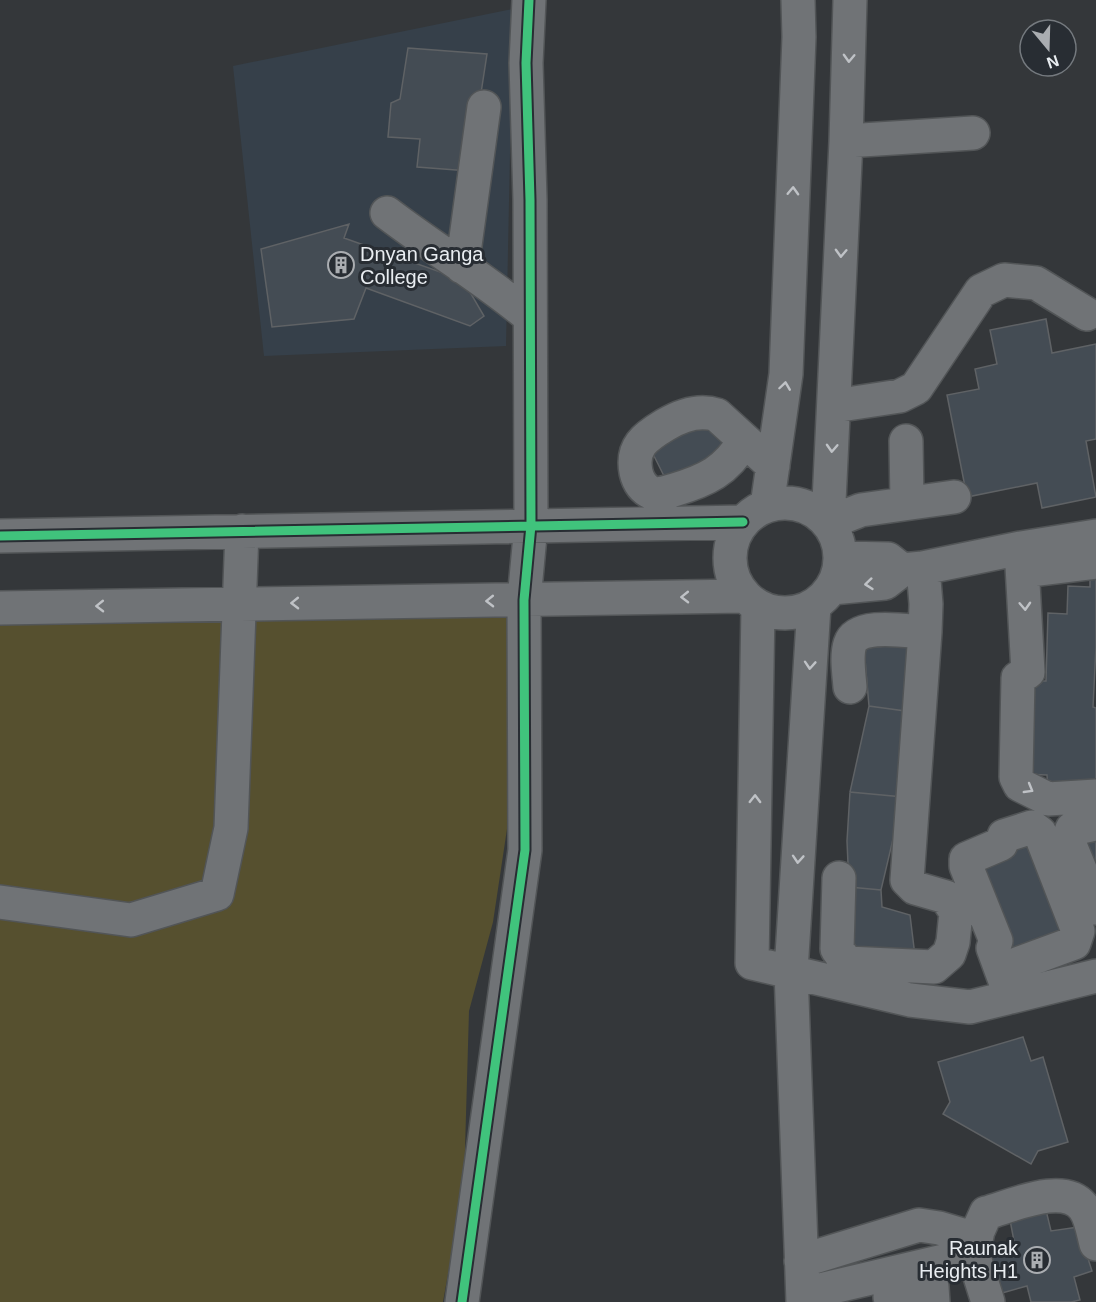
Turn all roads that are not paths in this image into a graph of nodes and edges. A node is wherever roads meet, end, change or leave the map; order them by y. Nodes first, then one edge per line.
1 (529, 0) edge
2 (850, 3) edge
3 (798, 4) edge
4 (484, 107) dead end
5 (973, 134) dead end
6 (846, 141) junction
7 (387, 213) dead end
8 (462, 267) junction
9 (1087, 314) dead end
10 (530, 317) junction
11 (834, 406) junction
12 (744, 441) dead end
13 (906, 441) dead end
14 (773, 466) junction
15 (954, 496) dead end
16 (907, 503) junction
17 (755, 514) junction
18 (828, 523) junction
19 (531, 525) junction
20 (242, 531) junction
21 (0, 536) edge
22 (1096, 536) edge
23 (1023, 559) junction
24 (1096, 562) edge
25 (912, 569) junction
26 (829, 584) junction
27 (524, 600) junction
28 (751, 602) junction
29 (240, 604) junction
30 (0, 608) edge
31 (925, 632) junction
32 (850, 687) dead end
33 (1096, 795) edge
34 (1096, 824) edge
35 (839, 878) dead end
36 (0, 902) edge
37 (1096, 908) edge
38 (791, 971) junction
39 (1096, 976) edge
40 (1096, 1244) edge
41 (974, 1247) junction
42 (801, 1261) junction
43 (803, 1298) edge
44 (462, 1302) edge
45 (868, 1302) edge
46 (933, 1302) edge
47 (988, 1302) edge

1 - 10 street
2 - 3 street
2 -> 6 street
14 -> 3 street
4 - 8 street
5 - 6 street
6 -> 11 street
7 - 8 street
8 - 10 street
9 - 11 street
10 - 19 street
11 -> 18 street
12 - 14 street
13 - 16 street
14 - 17 street
15 - 16 street
16 - 18 street
17 - 18 street
17 - 19 street
17 - 28 street
18 - 26 street
19 - 20 street
19 - 27 street
20 - 21 street
20 - 29 street
22 - 23 street
23 - 24 street
23 - 25 street
23 -> 33 street
25 -> 26 street
25 - 31 street
26 - 28 street
26 -> 38 street
28 -> 27 street
27 -> 29 street
27 - 44 street
38 -> 28 street
29 -> 30 street
29 - 36 street
31 - 32 street
31 - 35 street
34 - 37 street
38 - 39 street
38 - 42 street
40 - 41 street
41 - 42 street
41 - 43 street
41 - 47 street
42 - 43 street
45 - 46 street

